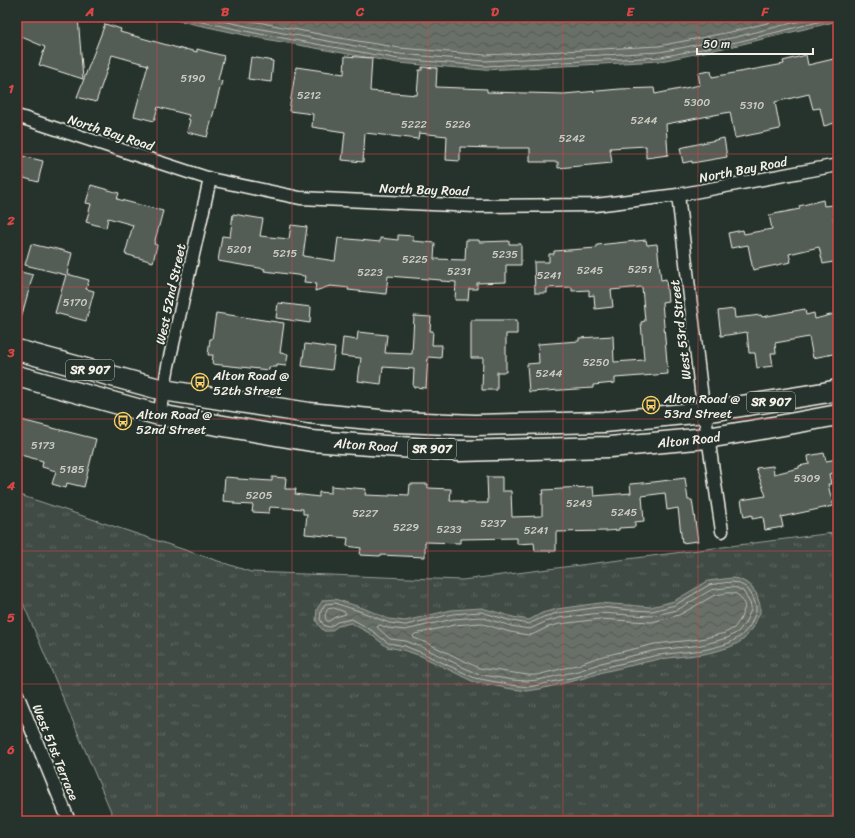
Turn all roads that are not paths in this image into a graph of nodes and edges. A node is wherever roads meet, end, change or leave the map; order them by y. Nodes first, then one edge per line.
1 (17, 116) edge
2 (838, 165) edge
3 (210, 179) junction
4 (678, 195) junction
5 (17, 350) edge
6 (17, 376) edge
7 (163, 390) junction
8 (838, 390) edge
9 (704, 412) junction
10 (159, 415) junction
11 (838, 415) edge
12 (708, 438) junction
13 (722, 531) dead end
14 (17, 694) edge
15 (69, 821) edge

1 - 3 street, North Bay Road
2 - 4 street, North Bay Road
3 - 4 street, North Bay Road
3 - 7 street, West 52nd Street
4 - 9 street, West 53rd Street
5 - 7 main road, Alton Road / SR 907
6 - 10 main road, Alton Road / SR 907
7 - 9 main road, Alton Road / SR 907
7 - 10 street, West 52nd Street
8 - 9 main road, Alton Road / SR 907
9 - 12 street, West 53rd Street
10 - 12 main road, Alton Road / SR 907
11 - 12 main road, Alton Road / SR 907
12 - 13 street, West 53rd Street
14 - 15 street, West 51st Terrace

